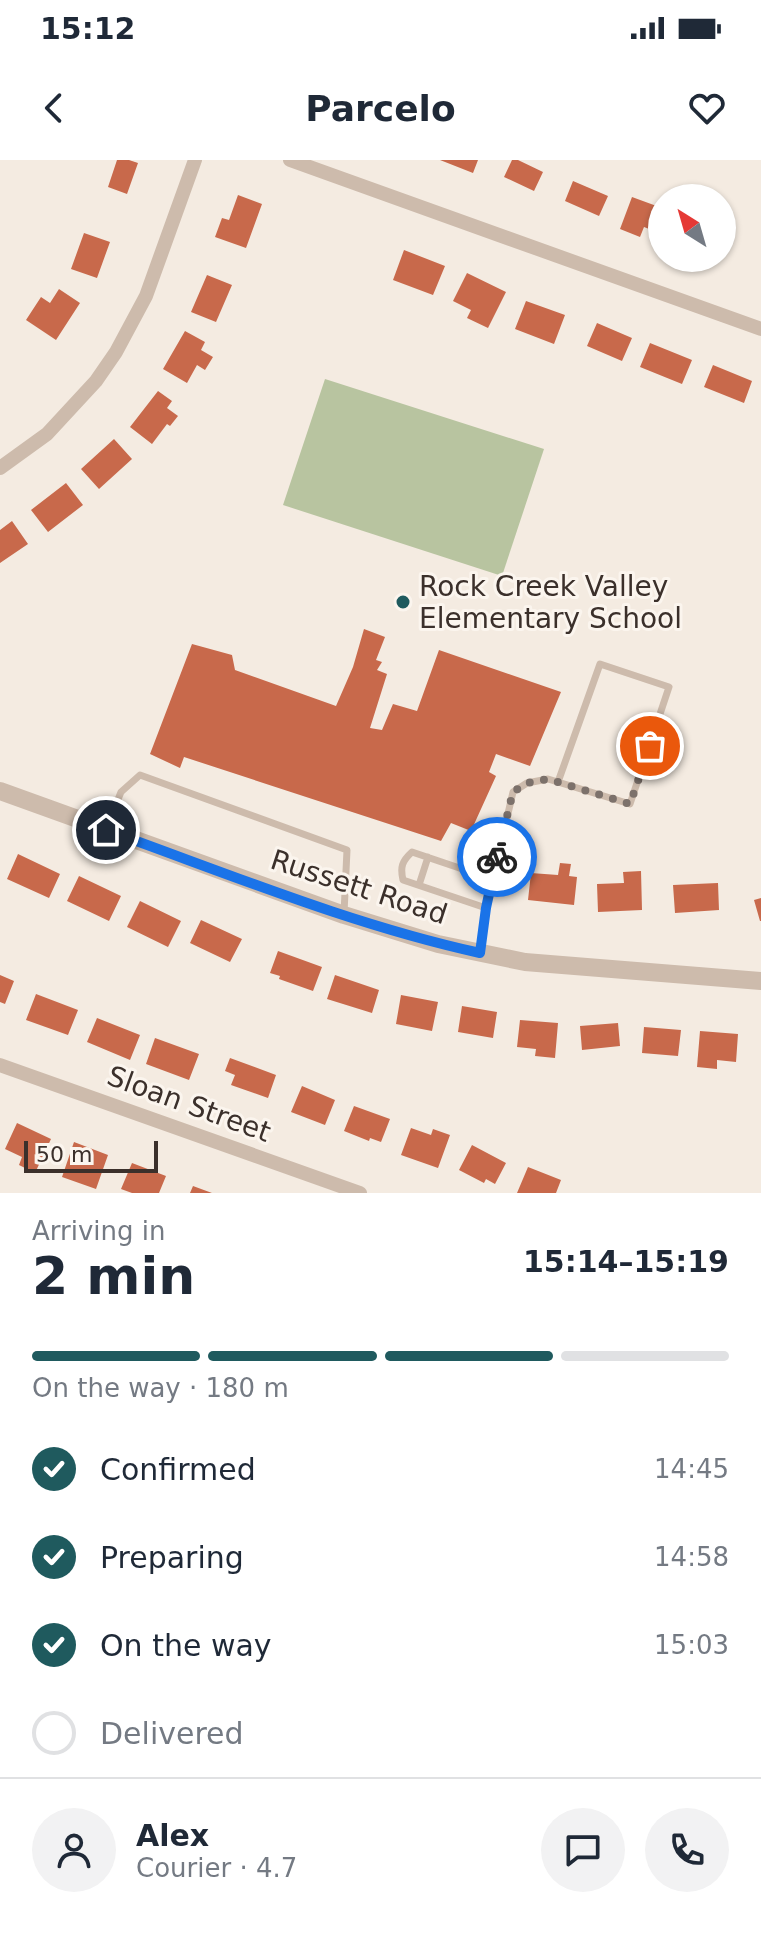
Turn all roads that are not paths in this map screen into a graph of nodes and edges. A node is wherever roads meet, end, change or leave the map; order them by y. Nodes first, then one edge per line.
1 (195, 160) edge
2 (290, 160) edge
3 (761, 329) edge
4 (0, 468) edge
5 (558, 782) junction
6 (0, 791) edge
7 (106, 830) junction
8 (428, 857) junction
9 (492, 879) junction
10 (419, 885) junction
11 (486, 908) junction
12 (344, 915) junction
13 (480, 953) junction
14 (761, 981) edge
15 (0, 1065) edge
16 (360, 1193) edge

1 - 4 street
2 - 3 street
5 - 5 lane
5 - 9 lane
6 - 7 street, Russett Road
7 - 12 street, Russett Road
7 - 12 lane
8 - 9 lane
8 - 10 lane
8 - 10 lane
9 - 11 lane
10 - 11 lane
11 - 13 lane
12 - 13 street, Russett Road
13 - 14 street, Russett Road
15 - 16 street, Sloan Street

